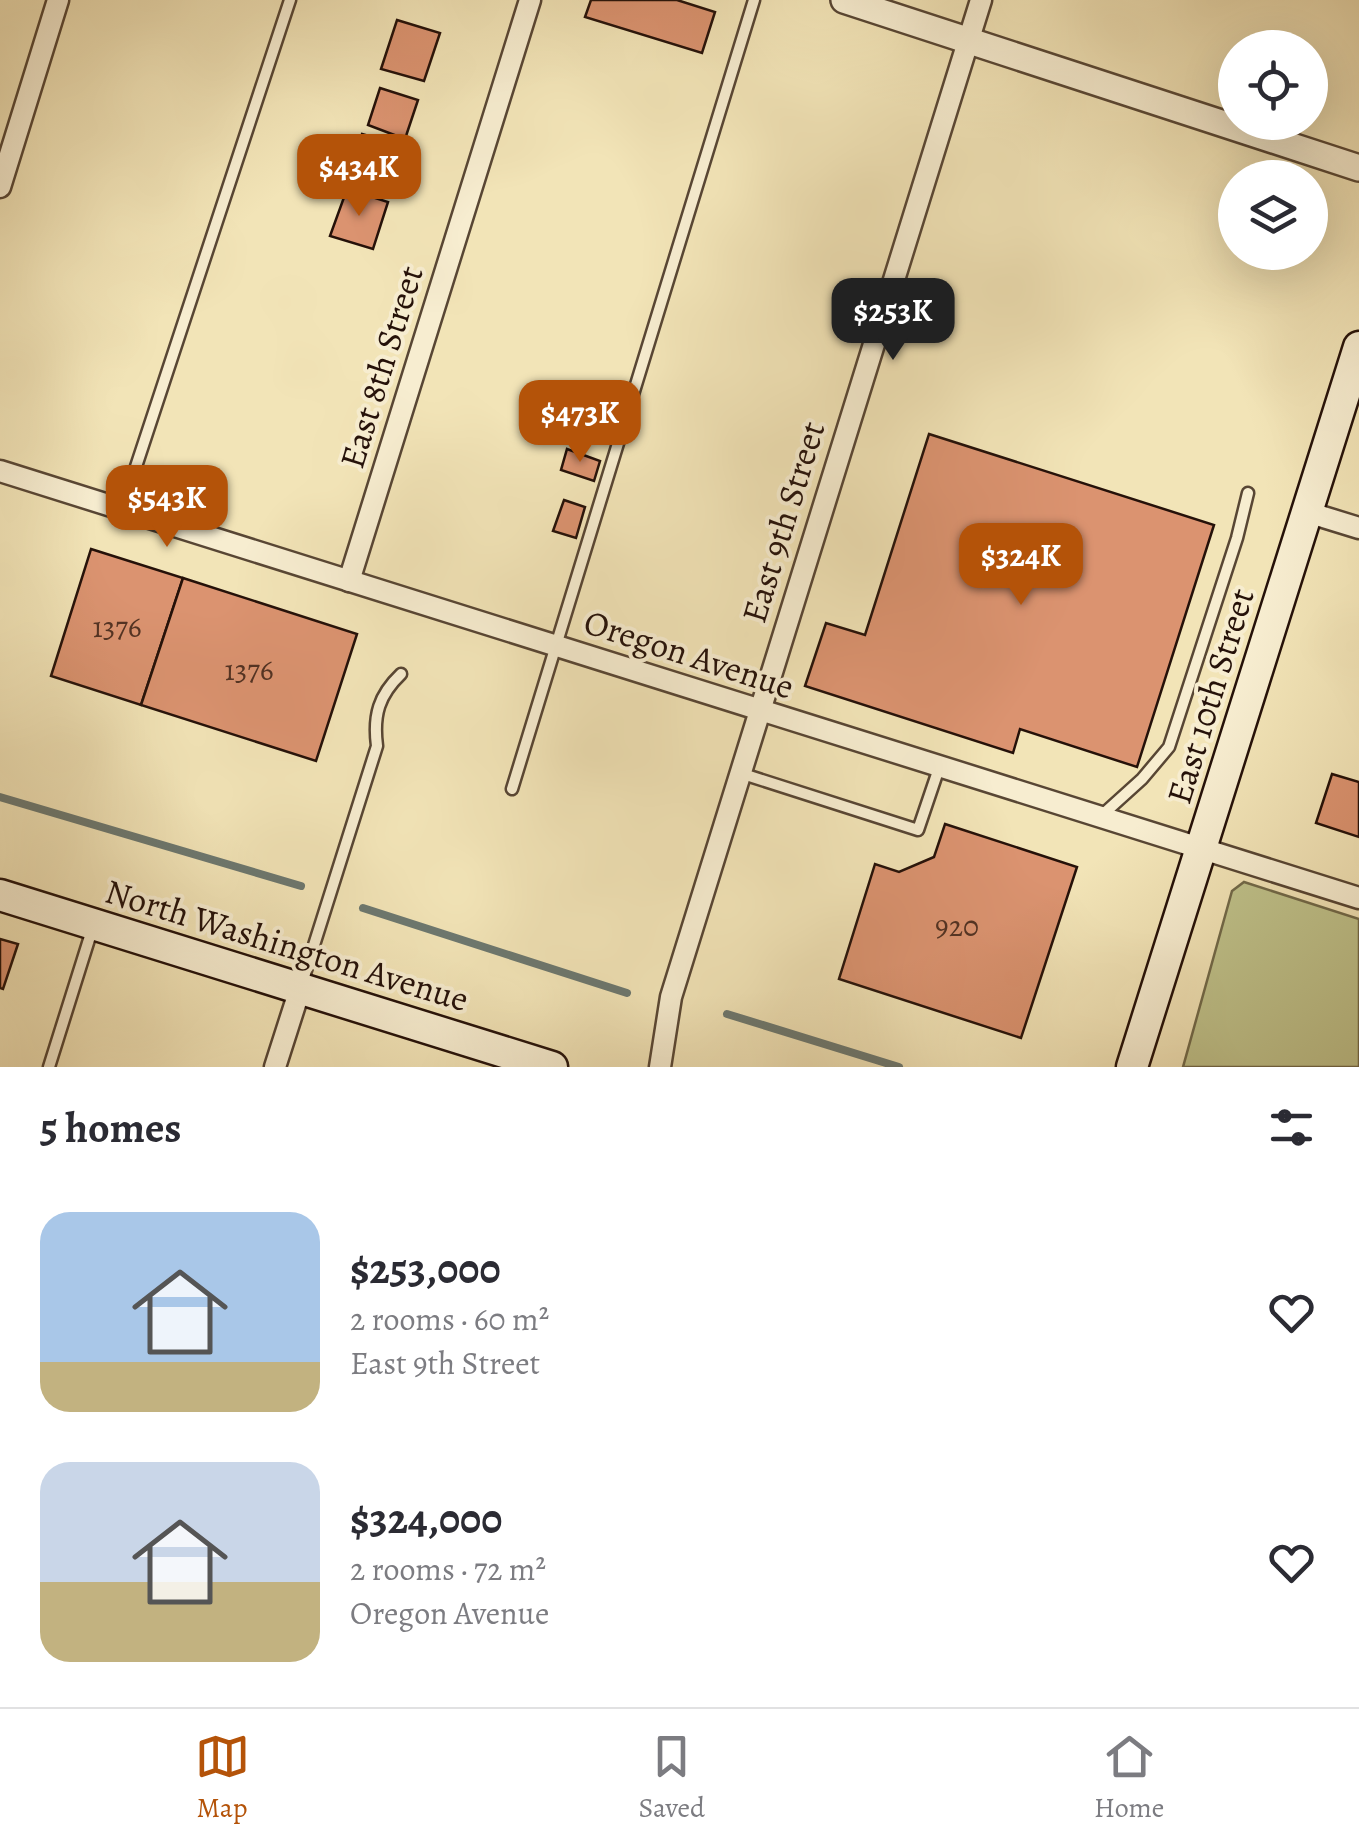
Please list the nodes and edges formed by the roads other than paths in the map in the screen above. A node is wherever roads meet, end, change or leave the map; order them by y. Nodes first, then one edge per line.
1 (58, 0) edge
2 (290, 0) edge
3 (530, 0) edge
4 (754, 0) edge
5 (844, 0) edge
6 (981, 0) edge
7 (968, 39) junction
8 (1359, 168) edge
9 (0, 187) edge
10 (1359, 347) edge
11 (0, 471) edge
12 (1248, 493) dead end
13 (122, 510) junction
14 (1307, 512) junction
15 (1359, 528) edge
16 (348, 581) junction
17 (558, 647) junction
18 (400, 674) dead end
19 (758, 710) junction
20 (940, 768) junction
21 (740, 773) junction
22 (512, 789) dead end
23 (1100, 818) junction
24 (1201, 850) junction
25 (0, 894) edge
26 (1359, 898) edge
27 (94, 924) junction
28 (300, 989) junction
29 (49, 1067) edge
30 (276, 1067) edge
31 (552, 1067) edge
32 (660, 1067) edge
33 (1132, 1067) edge

1 - 9 street
2 - 13 lane
3 - 16 street, East 8th Street
4 - 17 lane
5 - 7 street
6 - 7 street, East 9th Street
7 - 8 street
7 - 19 street, East 9th Street
10 - 14 main road, East 10th Street
11 - 13 street, Oregon Avenue
12 - 23 lane
13 - 16 street, Oregon Avenue
14 - 15 street
14 - 24 main road, East 10th Street
16 - 17 street, Oregon Avenue
17 - 19 street, Oregon Avenue
17 - 22 lane
18 - 28 lane
19 - 20 street, Oregon Avenue
19 - 21 street, East 9th Street
20 - 21 lane
20 - 23 street, Oregon Avenue
21 - 32 street, East 9th Street
23 - 24 street, Oregon Avenue
24 - 26 street, Oregon Avenue
24 - 33 main road, East 10th Street
25 - 27 main road, North Washington Avenue
27 - 28 main road, North Washington Avenue
27 - 29 lane
28 - 30 street
28 - 31 main road, North Washington Avenue

